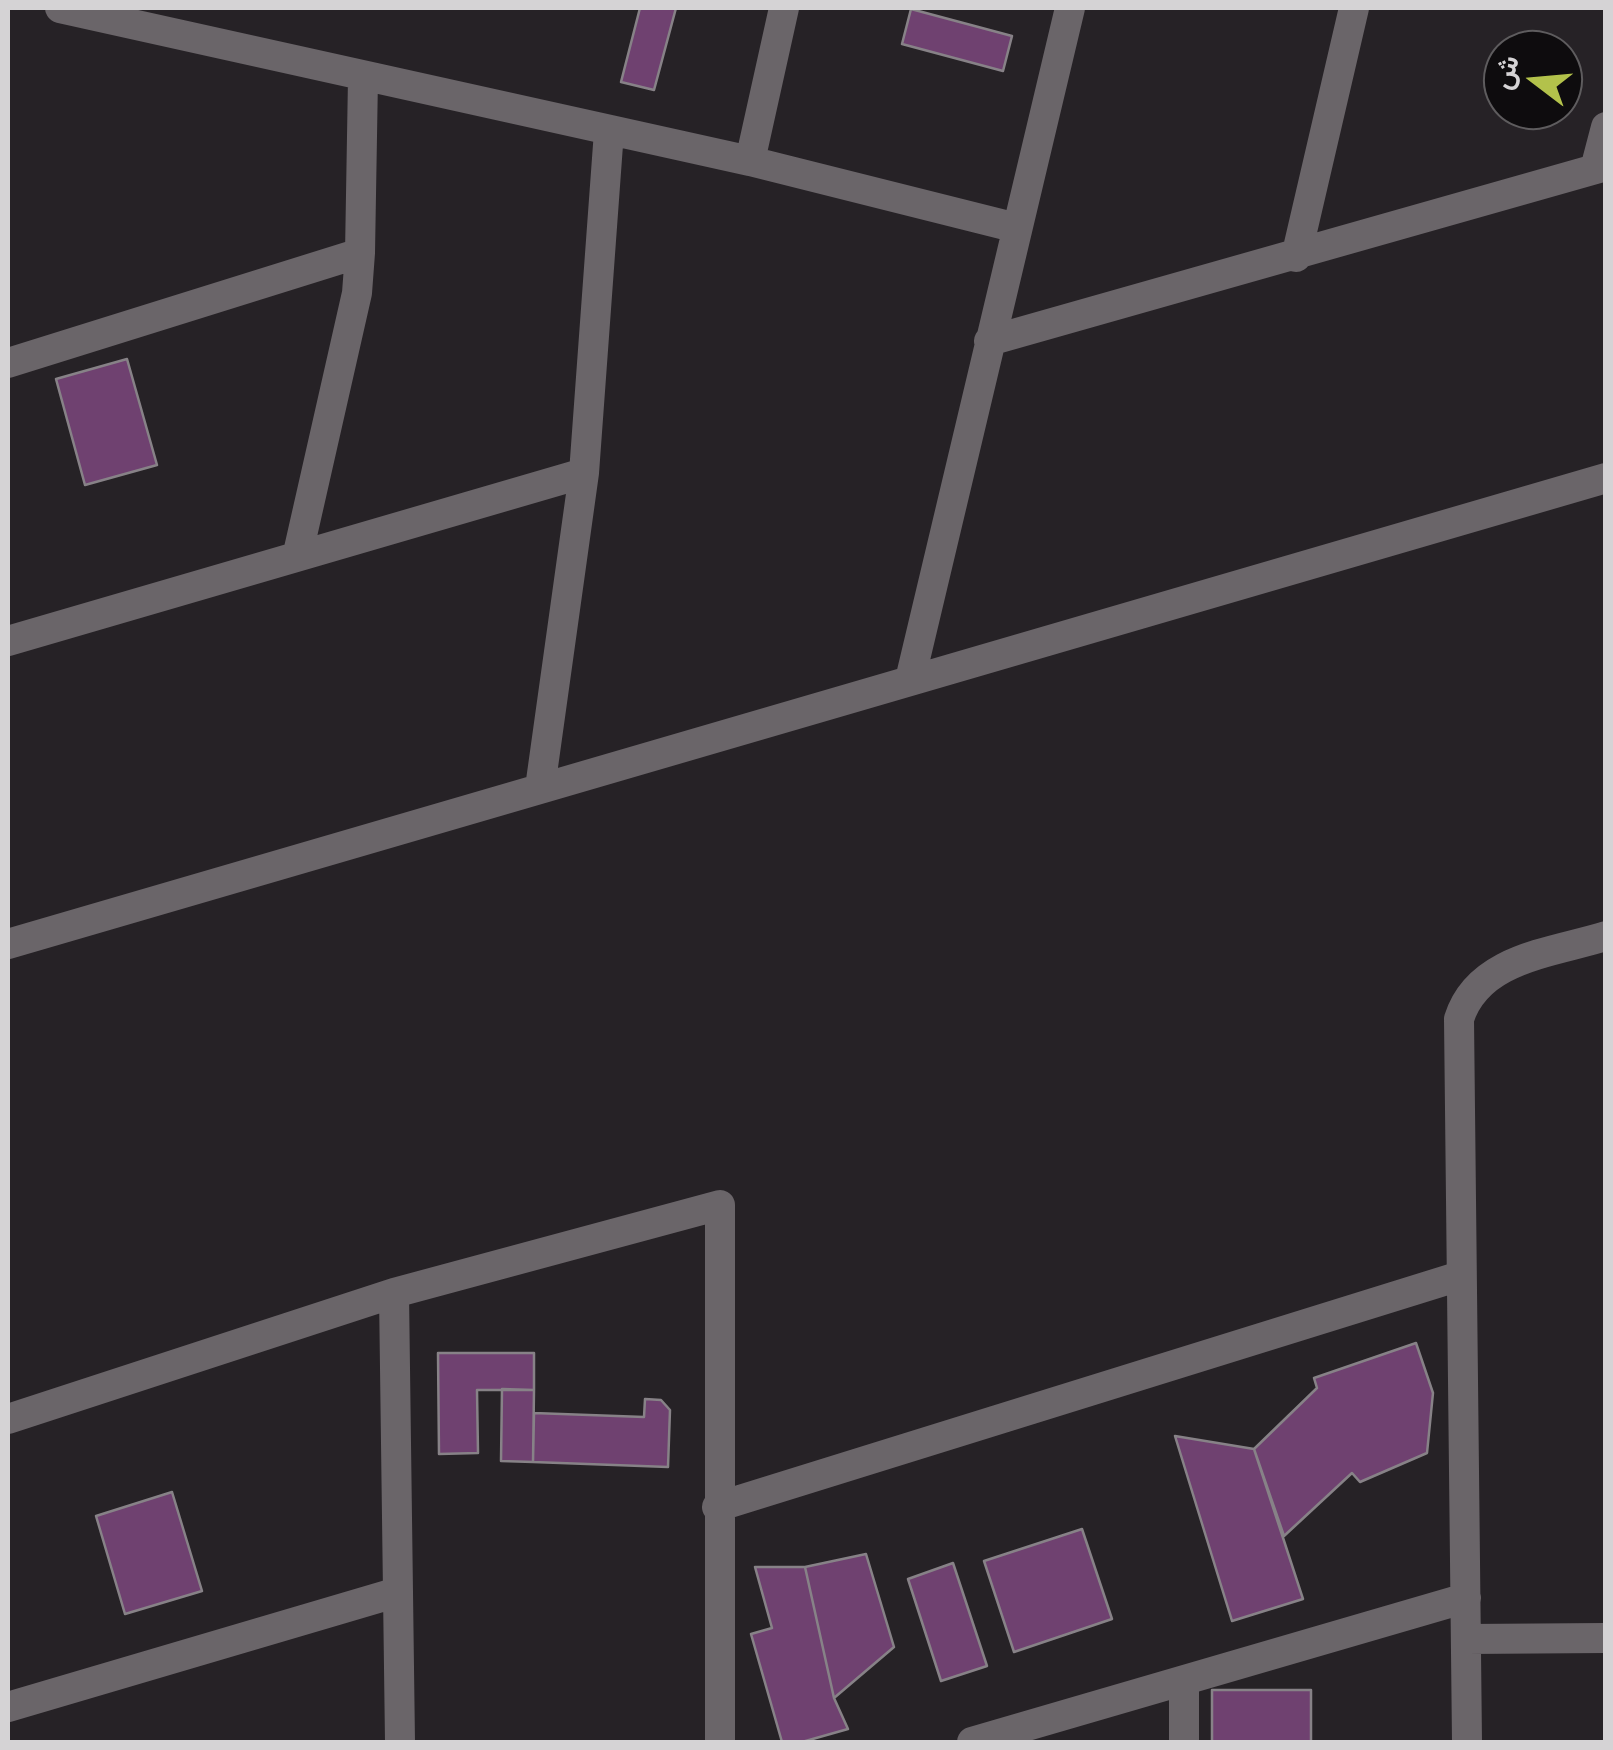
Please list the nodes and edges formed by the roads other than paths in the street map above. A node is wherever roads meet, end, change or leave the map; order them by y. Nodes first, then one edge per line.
1 (60, 8) edge
2 (784, 8) edge
3 (1070, 8) edge
4 (1354, 8) edge
5 (363, 78) junction
6 (1606, 127) edge
7 (610, 131) junction
8 (750, 162) junction
9 (1600, 168) edge
10 (1017, 228) junction
11 (360, 253) junction
12 (1296, 256) junction
13 (989, 341) junction
14 (8, 363) edge
15 (584, 473) junction
16 (1606, 478) edge
17 (298, 554) junction
18 (8, 640) edge
19 (910, 680) junction
20 (540, 788) junction
21 (1606, 936) edge
22 (8, 944) edge
23 (1460, 1276) junction
24 (394, 1293) junction
25 (8, 1419) edge
26 (717, 1507) junction
27 (398, 1592) junction
28 (1466, 1598) junction
29 (1606, 1638) edge
30 (1467, 1639) junction
31 (1184, 1681) junction
32 (8, 1707) edge
33 (1024, 1735) edge
34 (400, 1742) edge
35 (720, 1742) edge
36 (972, 1742) edge
37 (1184, 1742) edge
38 (1467, 1742) edge

1 - 5 street
2 - 8 street
3 - 10 street
4 - 12 street
5 - 7 street
5 - 11 street
6 - 9 street
7 - 8 street
7 - 15 street
8 - 10 street
9 - 12 street
10 - 13 street
11 - 14 street
11 - 17 street
12 - 13 street
13 - 19 street
15 - 17 street
15 - 20 street
16 - 19 street
17 - 18 street
19 - 20 street
20 - 22 street
21 - 23 street
23 - 26 street
23 - 28 street
24 - 25 street
24 - 26 street
24 - 27 street
26 - 35 street
27 - 32 street
27 - 34 street
28 - 30 street
28 - 31 street
29 - 30 street
30 - 38 street
31 - 33 street
31 - 37 street
33 - 36 street

